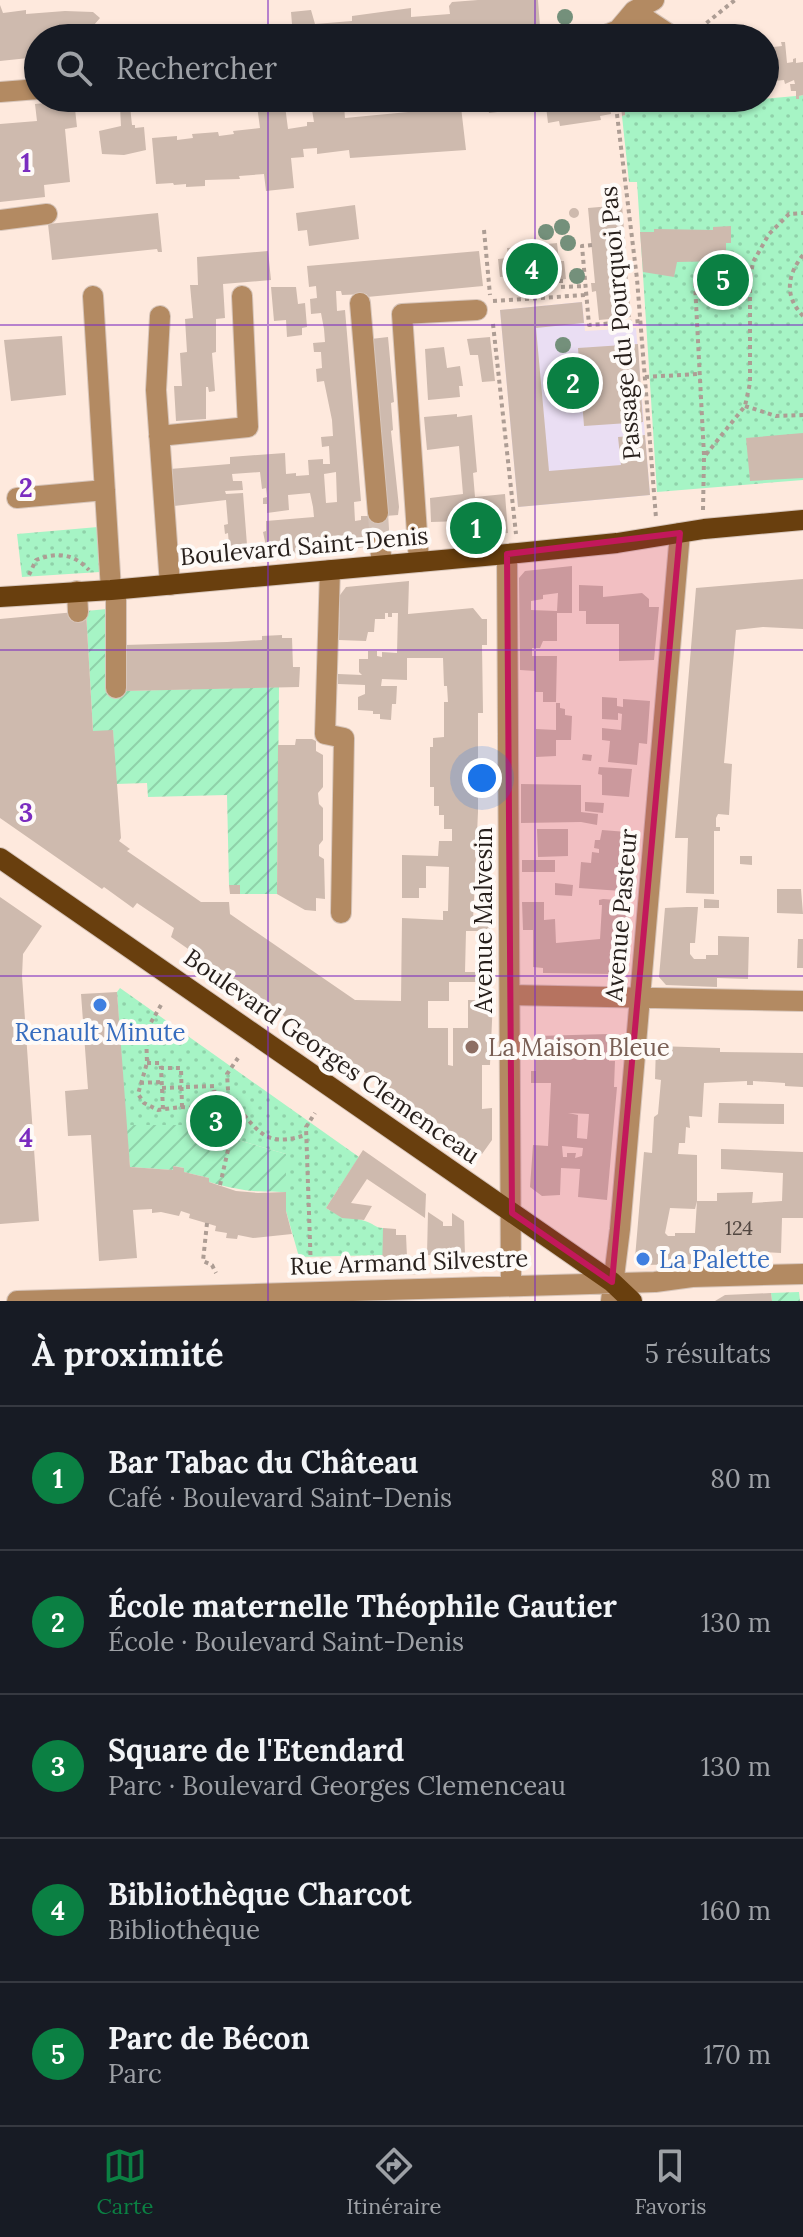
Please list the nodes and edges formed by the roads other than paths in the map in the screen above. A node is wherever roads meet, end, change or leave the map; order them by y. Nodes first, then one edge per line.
1 (654, 0) edge
2 (633, 6) edge
3 (622, 24) edge
4 (661, 24) edge
5 (24, 90) edge
6 (0, 92) edge
7 (47, 214) dead end
8 (0, 220) edge
9 (93, 296) dead end
10 (242, 296) dead end
11 (360, 303) dead end
12 (484, 306) road end
13 (160, 316) dead end
14 (159, 436) junction
15 (105, 490) junction
16 (17, 498) dead end
17 (378, 513) tunnel mouth
18 (803, 520) edge
19 (680, 533) junction
20 (513, 553) junction
21 (419, 562) junction
22 (330, 570) junction
23 (170, 585) junction
24 (0, 589) edge
25 (113, 589) junction
26 (0, 597) edge
27 (116, 688) dead end
28 (0, 858) edge
29 (341, 913) dead end
30 (510, 995) junction
31 (640, 998) junction
32 (803, 1001) edge
33 (512, 1213) junction
34 (803, 1274) edge
35 (511, 1285) junction
36 (611, 1292) edge
37 (190, 1298) edge
38 (17, 1301) edge
39 (632, 1301) edge

1 - 2 street
2 - 3 street
2 - 4 street
5 - 6 street
7 - 8 street
9 - 15 street
10 - 14 street
11 - 17 street
12 - 21 street
13 - 14 street
14 - 23 street
15 - 16 street
15 - 25 street
18 - 19 main road, Boulevard Saint-Denis
19 - 20 main road, Boulevard Saint-Denis
19 - 31 street, Avenue Pasteur
20 - 21 main road, Boulevard Saint-Denis
20 - 30 street, Avenue Malvesin
21 - 22 main road, Boulevard Saint-Denis
22 - 23 main road, Boulevard Saint-Denis
22 - 29 street
23 - 25 main road, Boulevard Saint-Denis
24 - 26 street
25 - 26 main road, Boulevard Saint-Denis
25 - 27 street
28 - 33 main road, Boulevard Georges Clemenceau
30 - 31 street
30 - 33 street, Avenue Malvesin
31 - 32 street
31 - 36 street, Avenue Pasteur
33 - 35 street, Avenue Malvesin
33 - 36 main road, Boulevard Georges Clemenceau
34 - 36 street, Rue Armand Silvestre
35 - 36 street, Rue Armand Silvestre
35 - 37 street, Rue Armand Silvestre
36 - 39 main road, Boulevard Georges Clemenceau
37 - 38 street, Rue Armand Silvestre

